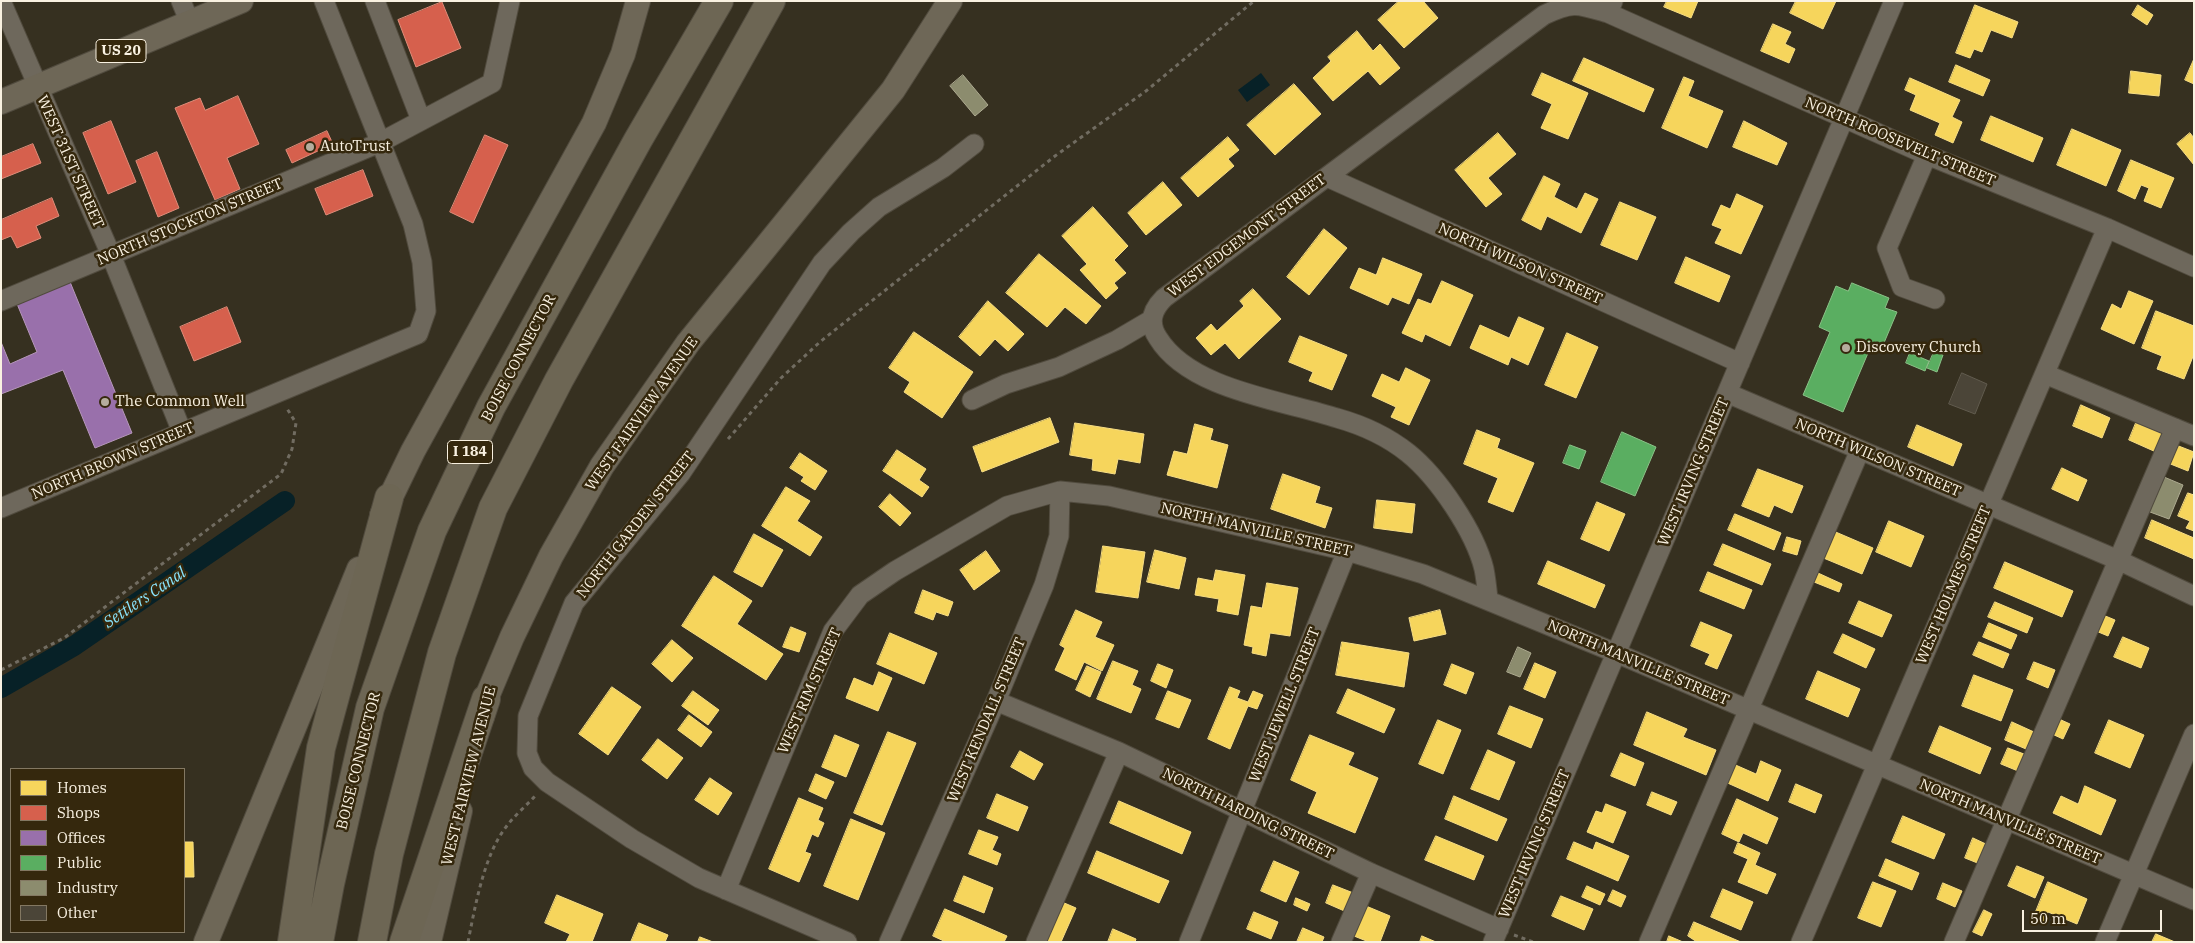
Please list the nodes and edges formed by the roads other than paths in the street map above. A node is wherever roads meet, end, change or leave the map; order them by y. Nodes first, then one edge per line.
1 (2, 1) edge
2 (241, 1) edge
3 (324, 1) edge
4 (375, 1) edge
5 (510, 1) edge
6 (638, 1) edge
7 (719, 1) edge
8 (771, 1) edge
9 (950, 1) edge
10 (1894, 1) edge
11 (1610, 7) edge
12 (185, 12) edge
13 (37, 86) junction
14 (1, 102) edge
15 (1845, 118) junction
16 (421, 120) junction
17 (379, 143) junction
18 (974, 144) dead end
19 (1928, 155) junction
20 (1327, 176) junction
21 (2107, 228) junction
22 (111, 256) junction
23 (2194, 267) edge
24 (1935, 299) dead end
25 (1, 301) edge
26 (1151, 320) junction
27 (1740, 363) junction
28 (2045, 374) junction
29 (1727, 393) junction
30 (972, 400) dead end
31 (2175, 428) junction
32 (182, 432) junction
33 (2194, 436) edge
34 (1860, 450) junction
35 (1060, 491) junction
36 (389, 498) junction
37 (1989, 505) junction
38 (1, 508) edge
39 (1347, 551) junction
40 (2118, 560) junction
41 (2194, 596) edge
42 (1488, 599) junction
43 (1616, 653) junction
44 (486, 699) junction
45 (996, 701) junction
46 (1748, 710) junction
47 (2194, 734) edge
48 (1119, 752) junction
49 (1877, 765) junction
50 (1242, 812) junction
51 (2006, 821) junction
52 (1370, 873) junction
53 (2134, 875) junction
54 (726, 890) junction
55 (2194, 900) edge
56 (1496, 935) edge
57 (206, 942) edge
58 (292, 942) edge
59 (319, 942) edge
60 (372, 942) edge
61 (404, 942) edge
62 (429, 942) edge
63 (847, 942) edge
64 (889, 942) edge
65 (1036, 942) edge
66 (1189, 942) edge
67 (1341, 942) edge
68 (1649, 942) edge
69 (1801, 942) edge
70 (1954, 942) edge
71 (2105, 942) edge

1 - 13 street, WEST 31ST STREET
2 - 12 main road, US 20
3 - 17 street
4 - 16 street
5 - 16 street, NORTH STOCKTON STREET
6 - 36 main road
7 - 59 highway, BOISE CONNECTOR / I 184
8 - 60 highway, I 184
9 - 44 main road, WEST FAIRVIEW AVENUE
10 - 15 street, WEST IRVING STREET
11 - 15 street, NORTH ROOSEVELT STREET
11 - 20 street, WEST EDGEMONT STREET
12 - 13 main road, US 20
13 - 14 main road, US 20
13 - 22 street, WEST 31ST STREET
15 - 19 street, NORTH ROOSEVELT STREET
15 - 27 street, WEST IRVING STREET
16 - 17 street, NORTH STOCKTON STREET
17 - 22 street, NORTH STOCKTON STREET
17 - 32 street, NORTH BROWN STREET
18 - 54 street, NORTH GARDEN STREET
19 - 21 street, NORTH ROOSEVELT STREET
19 - 24 street
20 - 26 street, WEST EDGEMONT STREET
20 - 27 street, NORTH WILSON STREET
21 - 23 street, NORTH ROOSEVELT STREET
21 - 28 street, WEST HOLMES STREET
22 - 25 street, NORTH STOCKTON STREET
22 - 32 street, WEST 31ST STREET
26 - 30 street
26 - 42 street
27 - 29 street, WEST IRVING STREET
28 - 31 street
28 - 37 street, WEST HOLMES STREET
29 - 34 street, NORTH WILSON STREET
29 - 43 street, WEST IRVING STREET
31 - 33 street
31 - 40 street
32 - 38 street, NORTH BROWN STREET
34 - 37 street, NORTH WILSON STREET
34 - 46 street
35 - 39 street, NORTH MANVILLE STREET
35 - 45 street, WEST KENDALL STREET
35 - 54 street, WEST RIM STREET
36 - 57 main road
36 - 58 highway
37 - 40 street, NORTH WILSON STREET
37 - 49 street, WEST HOLMES STREET
39 - 42 street, NORTH MANVILLE STREET
39 - 50 street, WEST JEWELL STREET
40 - 41 street, NORTH WILSON STREET
40 - 51 street
42 - 43 street, NORTH MANVILLE STREET
43 - 46 street, NORTH MANVILLE STREET
43 - 56 street, WEST IRVING STREET
44 - 61 highway
44 - 62 main road, WEST FAIRVIEW AVENUE
45 - 48 street, NORTH HARDING STREET
45 - 64 street, WEST KENDALL STREET
46 - 49 street, NORTH MANVILLE STREET
46 - 68 street
47 - 53 street
48 - 50 street, NORTH HARDING STREET
48 - 65 street
49 - 51 street, NORTH MANVILLE STREET
49 - 69 street, WEST HOLMES STREET
50 - 52 street, NORTH HARDING STREET
50 - 66 street, WEST JEWELL STREET
51 - 53 street, NORTH MANVILLE STREET
51 - 70 street
52 - 56 street, NORTH HARDING STREET
52 - 67 street
53 - 55 street, NORTH MANVILLE STREET
53 - 71 street
54 - 63 street, NORTH GARDEN STREET

